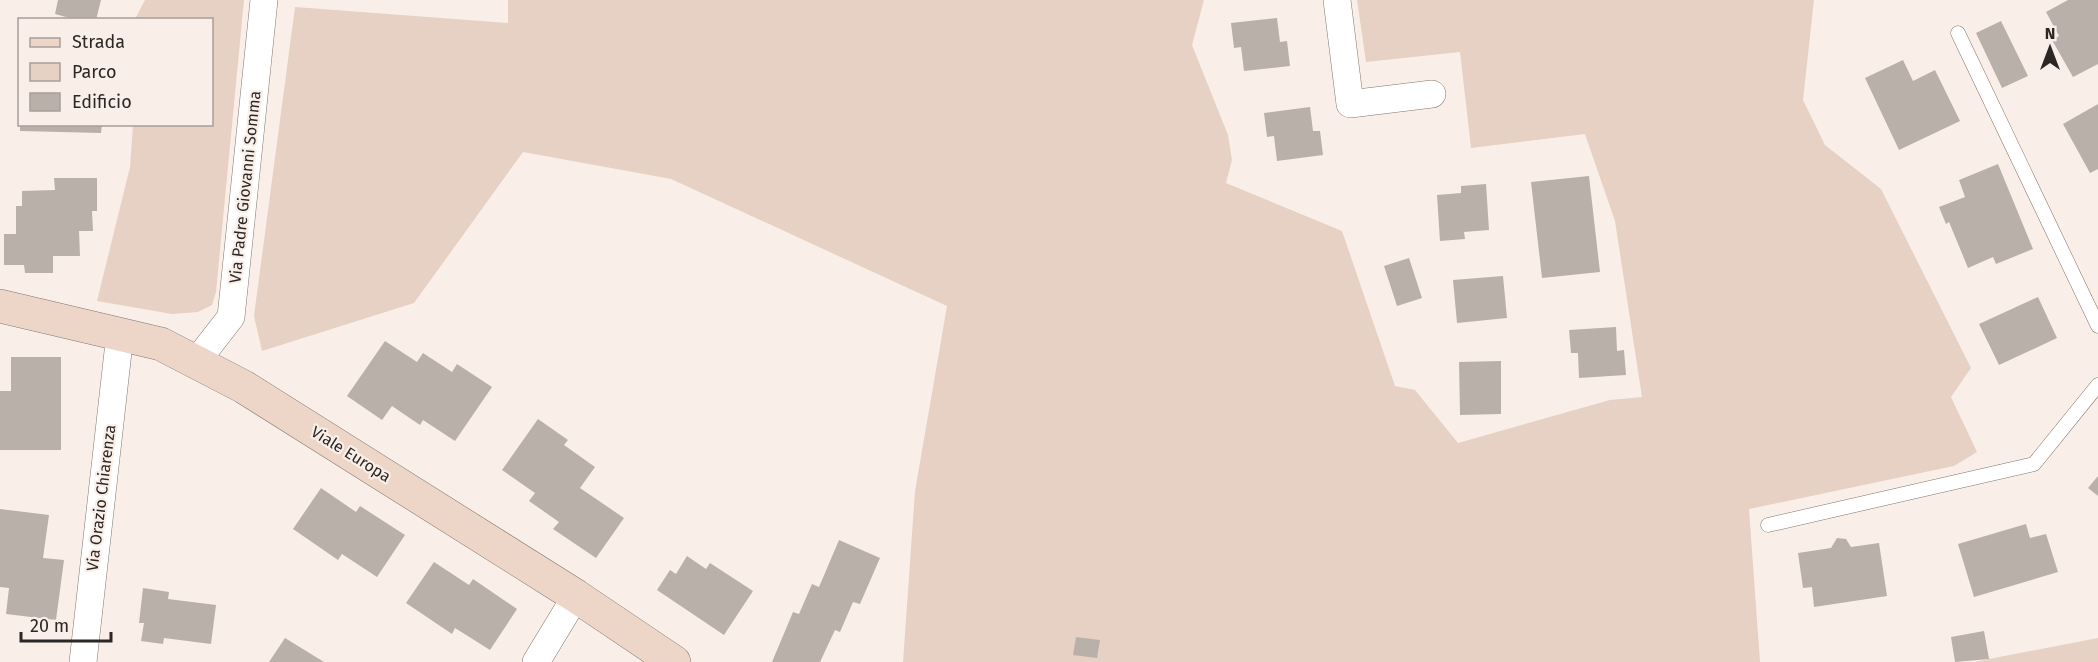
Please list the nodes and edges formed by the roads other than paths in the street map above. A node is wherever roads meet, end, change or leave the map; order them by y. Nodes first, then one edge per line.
1 (264, 0) edge
2 (1337, 0) edge
3 (1958, 33) dead end
4 (1432, 94) dead end
5 (0, 306) edge
6 (2098, 326) edge
7 (120, 334) junction
8 (196, 362) junction
9 (2098, 385) edge
10 (1768, 525) dead end
11 (576, 596) junction
12 (82, 662) edge
13 (536, 662) edge
14 (674, 662) edge

1 - 8 street, Via Padre Giovanni Somma
2 - 4 street
3 - 6 lane
5 - 7 street, Viale Europa
7 - 8 street, Viale Europa
7 - 12 street, Via Orazio Chiarenza
8 - 11 street, Viale Europa
9 - 10 lane
11 - 13 street
11 - 14 street, Viale Europa

